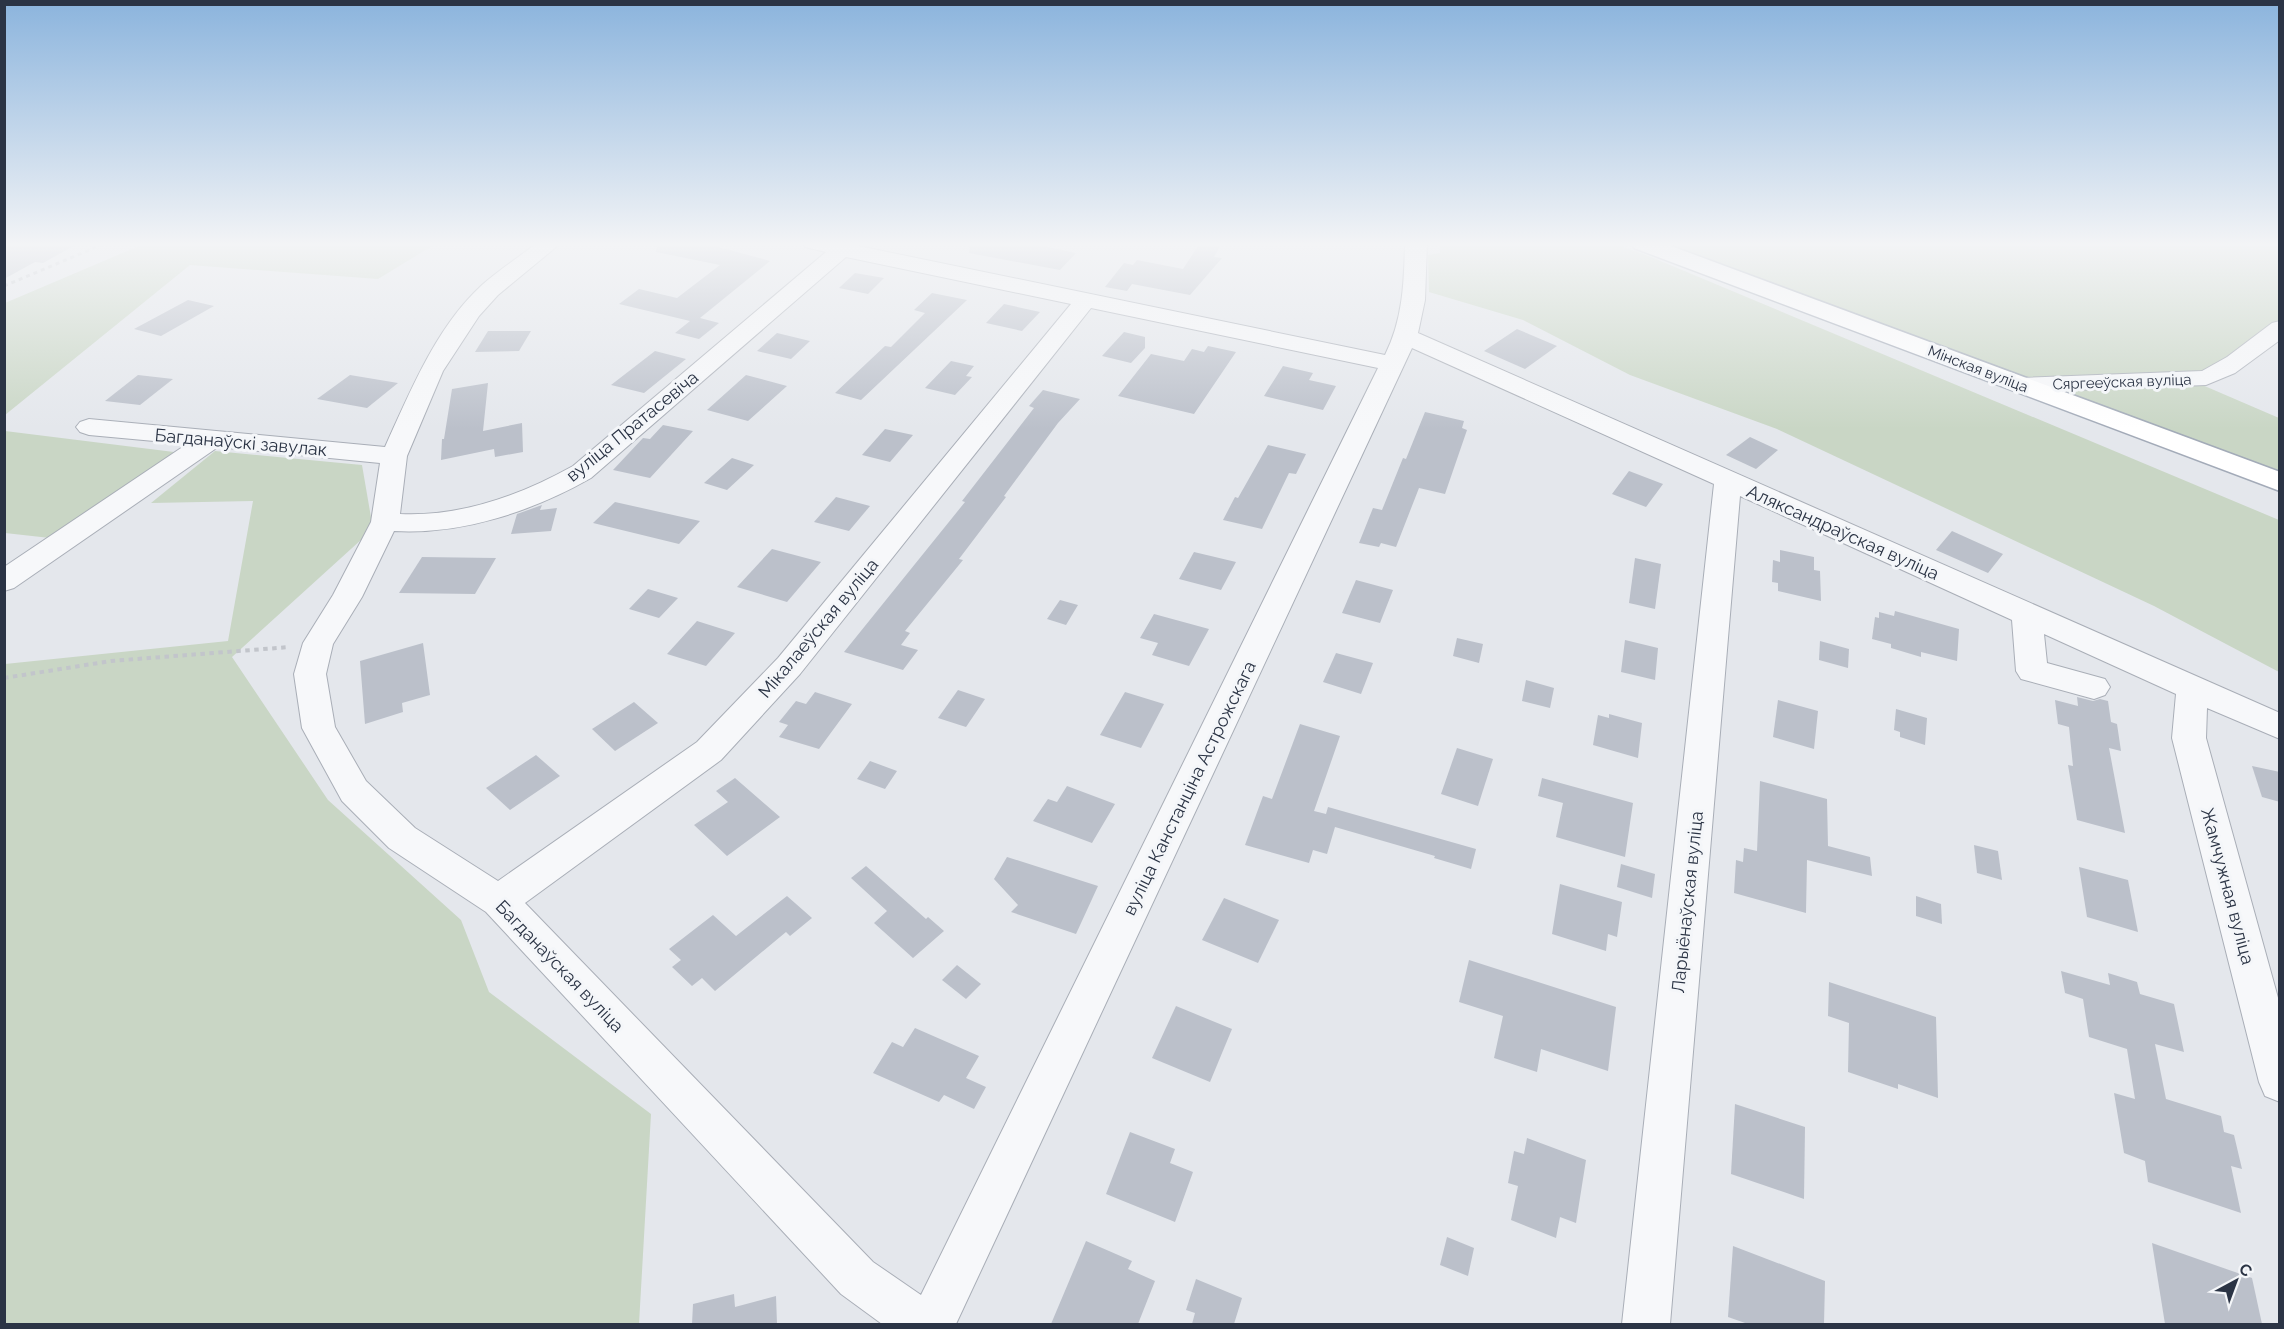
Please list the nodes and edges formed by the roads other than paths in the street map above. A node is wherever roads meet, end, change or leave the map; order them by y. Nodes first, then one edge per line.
1 (477, 305) edge
2 (777, 305) edge
3 (1082, 305) edge
4 (1111, 305) edge
5 (1412, 305) edge
6 (1807, 305) edge
7 (2280, 327) edge
8 (1399, 350) junction
9 (2020, 385) junction
10 (89, 427) dead end
11 (211, 440) junction
12 (394, 456) junction
13 (1728, 480) junction
14 (2280, 482) edge
15 (385, 522) junction
16 (4, 581) edge
17 (2027, 615) junction
18 (2094, 687) dead end
19 (2192, 689) junction
20 (2280, 727) edge
21 (499, 901) junction
22 (2280, 1082) edge
23 (921, 1324) edge
24 (932, 1324) edge
25 (1646, 1324) edge

1 - 12 street, Багданаўская вуліца
2 - 15 street, вуліца Пратасевіча
3 - 21 street, Мікалаеўская вуліца
4 - 8 street, Аляксандраўская вуліца
5 - 8 street, вуліца Канстанціна Астрожскага
6 - 9 main road, Мінская вуліца
7 - 9 street, Сяргееўская вуліца
8 - 13 street, Аляксандраўская вуліца
8 - 24 street, вуліца Канстанціна Астрожскага
9 - 14 main road, Мінская вуліца
10 - 11 street, Багданаўскі завулак
11 - 12 street, Багданаўскі завулак
11 - 16 street
12 - 15 street, Багданаўская вуліца
13 - 17 street, Аляксандраўская вуліца
13 - 25 street, Ларыёнаўская вуліца
15 - 21 street, Багданаўская вуліца
17 - 18 street
17 - 19 street, Аляксандраўская вуліца
19 - 20 street, Аляксандраўская вуліца
19 - 22 street, Жамчужная вуліца
21 - 23 street, Багданаўская вуліца

